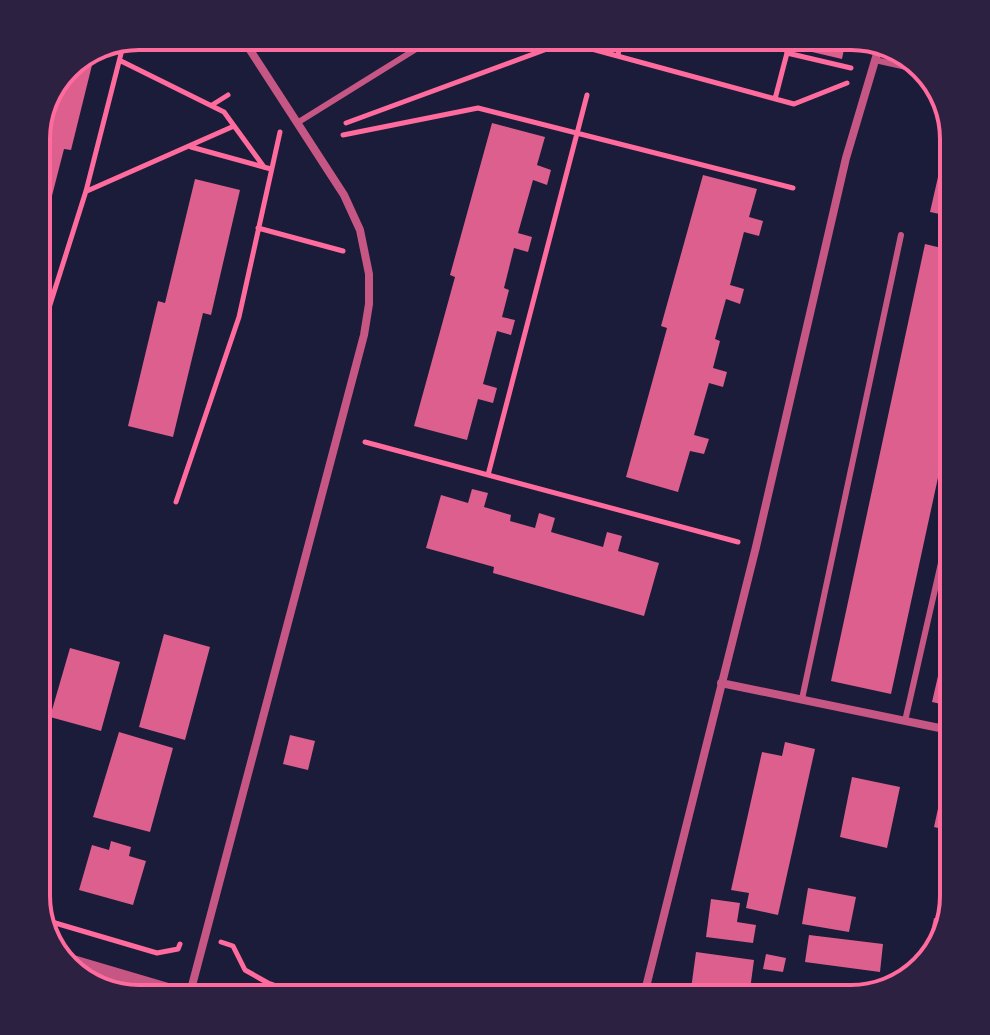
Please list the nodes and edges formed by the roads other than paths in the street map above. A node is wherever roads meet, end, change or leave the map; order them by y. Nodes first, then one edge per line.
1 (250, 50) edge
2 (414, 50) edge
3 (877, 54) edge
4 (875, 60) junction
5 (901, 66) edge
6 (297, 123) junction
7 (901, 235) dead end
8 (940, 567) edge
9 (721, 683) junction
10 (802, 699) junction
11 (905, 721) junction
12 (940, 728) edge
13 (83, 965) edge
14 (150, 985) edge
15 (197, 985) edge
16 (646, 985) edge

1 - 6 street
2 - 6 lane
3 - 4 street
4 - 5 lane
4 - 9 street
6 - 15 street
7 - 10 lane
8 - 11 lane
9 - 10 street
9 - 16 street
10 - 11 street
11 - 12 street
13 - 14 street

